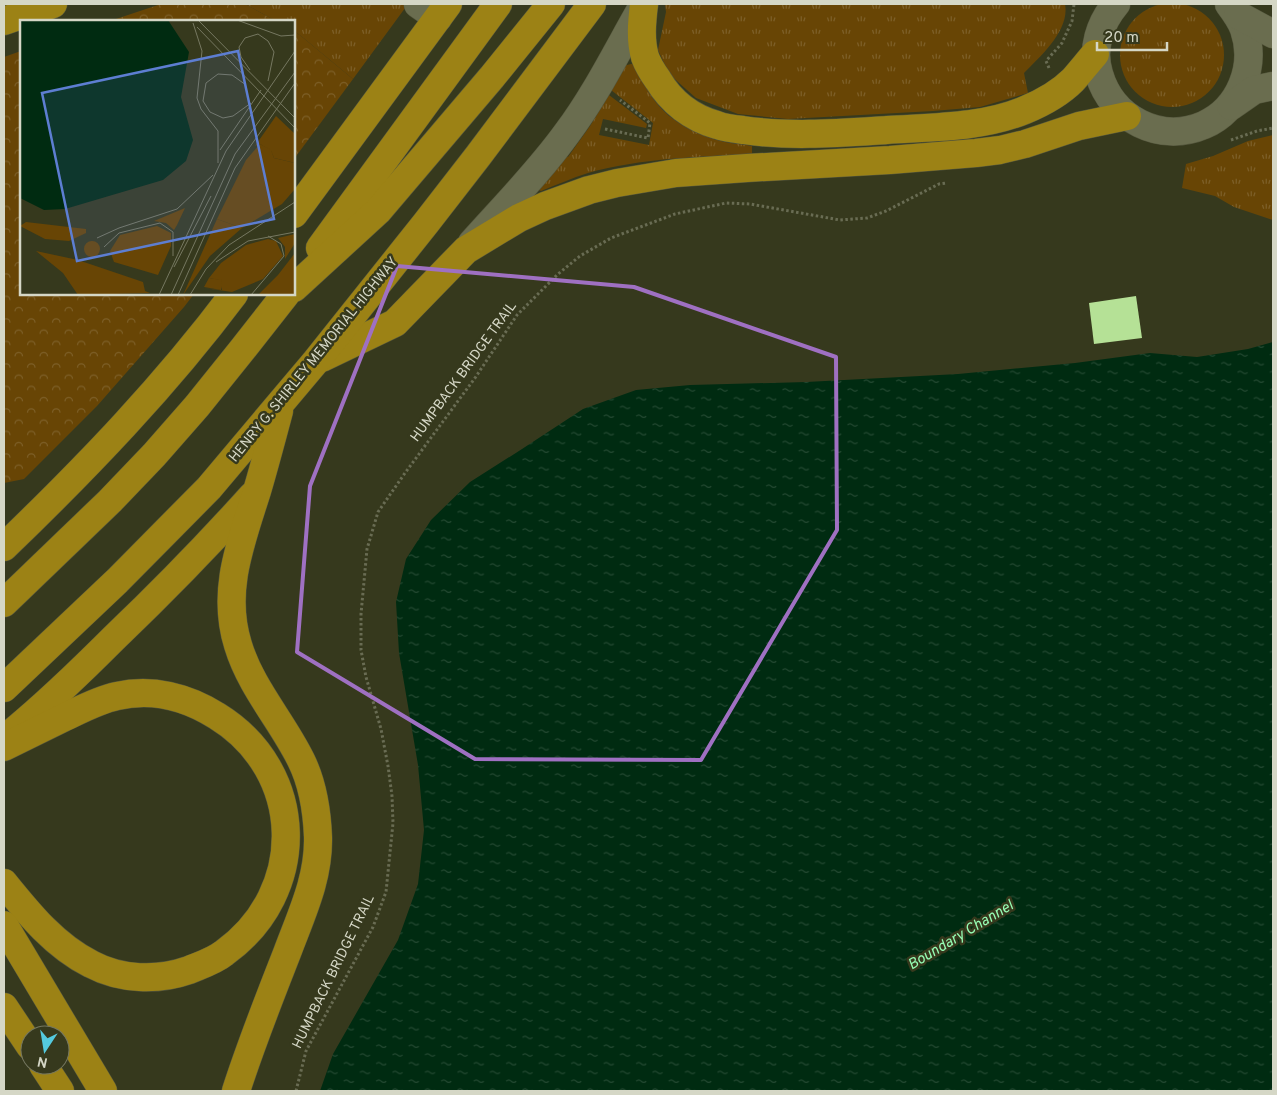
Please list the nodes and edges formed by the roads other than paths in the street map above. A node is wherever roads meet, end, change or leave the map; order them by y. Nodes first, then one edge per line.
1 (52, 4) edge
2 (498, 4) edge
3 (551, 4) edge
4 (592, 4) edge
5 (644, 4) edge
6 (435, 9) edge
7 (1233, 9) edge
8 (1107, 11) edge
9 (4, 21) edge
10 (1273, 34) edge
11 (1095, 54) junction
12 (1273, 86) edge
13 (1226, 110) junction
14 (1127, 116) junction
15 (295, 213) edge
16 (466, 250) junction
17 (295, 283) edge
18 (295, 286) edge
19 (233, 295) edge
20 (286, 295) edge
21 (316, 361) junction
22 (281, 403) junction
23 (258, 489) junction
24 (4, 547) edge
25 (4, 603) edge
26 (4, 688) edge
27 (4, 740) edge
28 (4, 747) edge
29 (4, 883) edge
30 (4, 926) edge
31 (4, 1006) edge
32 (20, 1031) edge
33 (50, 1075) edge
34 (60, 1091) edge
35 (103, 1091) edge
36 (236, 1091) edge

1 - 9 highway
2 - 17 highway
3 - 18 highway
4 - 21 highway, HENRY G. SHIRLEY MEMORIAL HIGHWAY
5 - 11 highway
5 - 16 street
6 - 15 highway
7 - 10 street
7 - 13 street
8 - 11 street
11 - 14 street
12 - 13 street
13 - 14 street
14 - 16 highway
16 - 21 highway
19 - 24 highway
20 - 25 highway
21 - 22 highway, HENRY G. SHIRLEY MEMORIAL HIGHWAY
22 - 23 highway
22 - 26 highway, HENRY G. SHIRLEY MEMORIAL HIGHWAY
23 - 27 highway
23 - 36 highway
28 - 29 highway
30 - 35 highway
31 - 32 highway
33 - 34 highway

